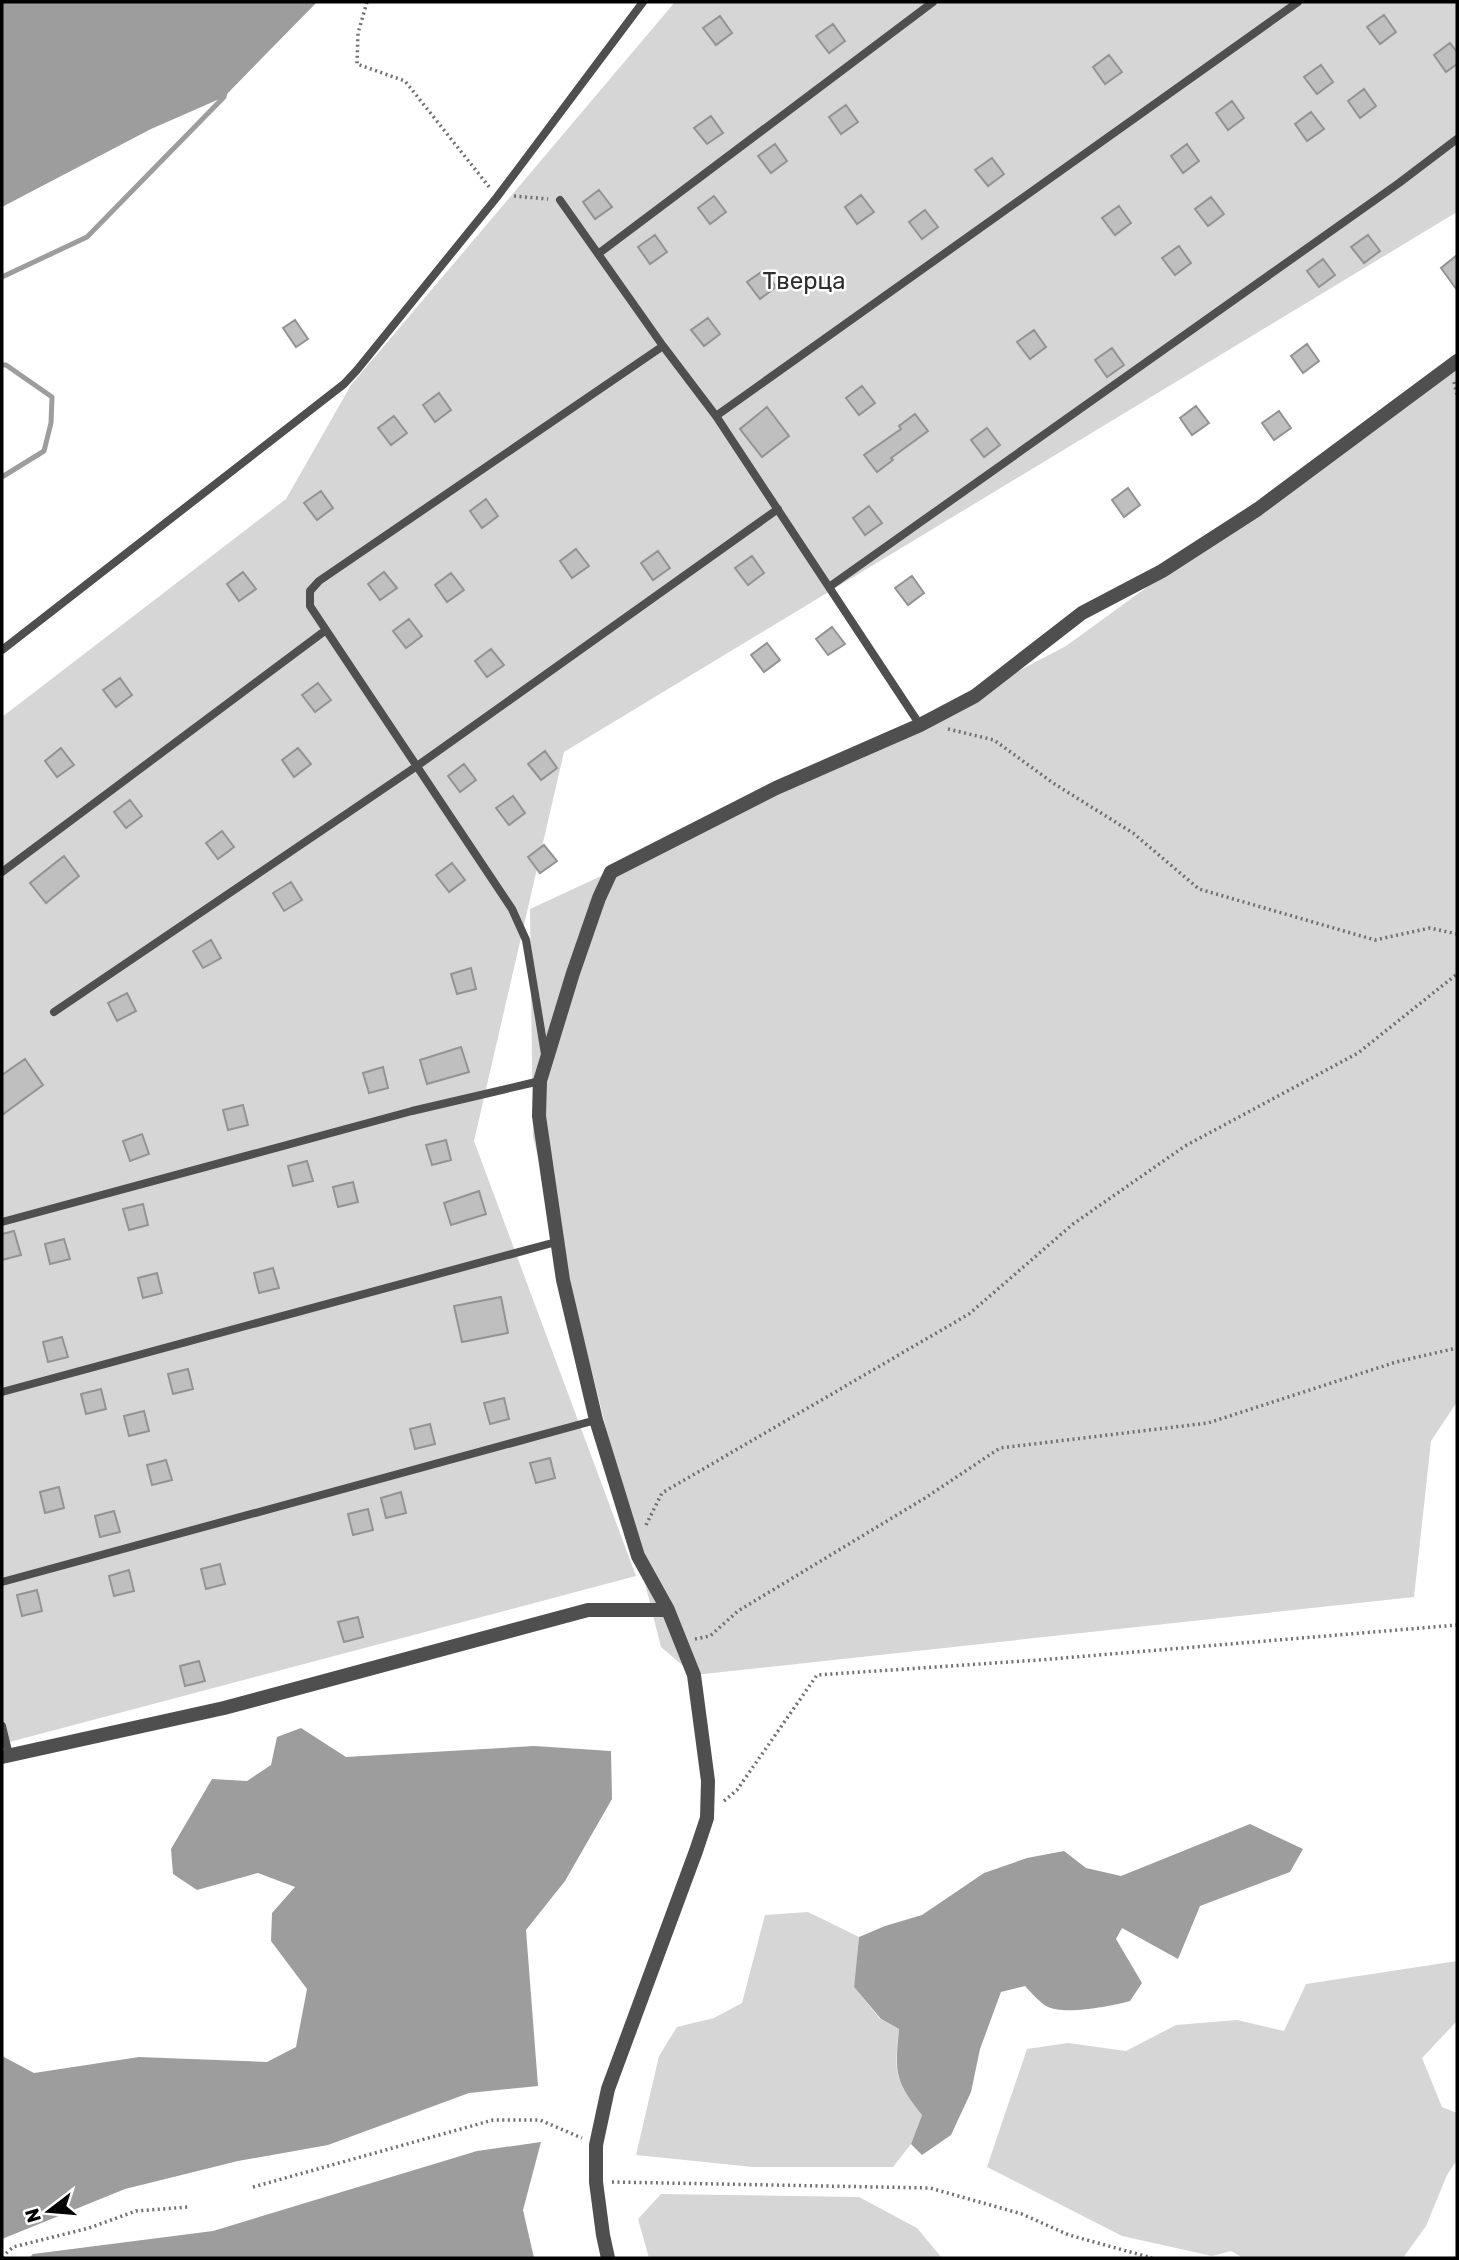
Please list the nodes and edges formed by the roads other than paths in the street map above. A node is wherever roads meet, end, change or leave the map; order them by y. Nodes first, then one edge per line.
1 (643, 2) edge
2 (933, 2) edge
3 (1297, 2) edge
4 (1457, 139) edge
5 (560, 200) road end
6 (598, 254) junction
7 (663, 346) junction
8 (1457, 361) edge
9 (716, 416) junction
10 (778, 509) junction
11 (829, 587) junction
12 (326, 630) junction
13 (2, 650) edge
14 (920, 725) junction
15 (416, 766) junction
16 (2, 872) edge
17 (54, 1012) dead end
18 (546, 1062) junction
19 (540, 1082) junction
20 (2, 1222) edge
21 (556, 1242) junction
22 (2, 1392) edge
23 (596, 1420) junction
24 (2, 1582) edge
25 (668, 1610) junction
26 (2, 1726) edge
27 (6, 1756) edge
28 (608, 2258) edge

1 - 13 lane
2 - 6 lane
3 - 9 lane
4 - 11 lane
5 - 6 lane
6 - 7 lane
7 - 9 lane
7 - 12 lane
8 - 14 street
9 - 10 lane
10 - 11 lane
10 - 15 lane
11 - 14 lane
12 - 15 lane
12 - 16 lane
14 - 18 street
15 - 17 lane
15 - 18 lane
18 - 19 street
19 - 20 lane
19 - 21 street
21 - 22 lane
21 - 23 street
23 - 24 lane
23 - 25 street
25 - 27 street
25 - 28 street
26 - 27 lane

